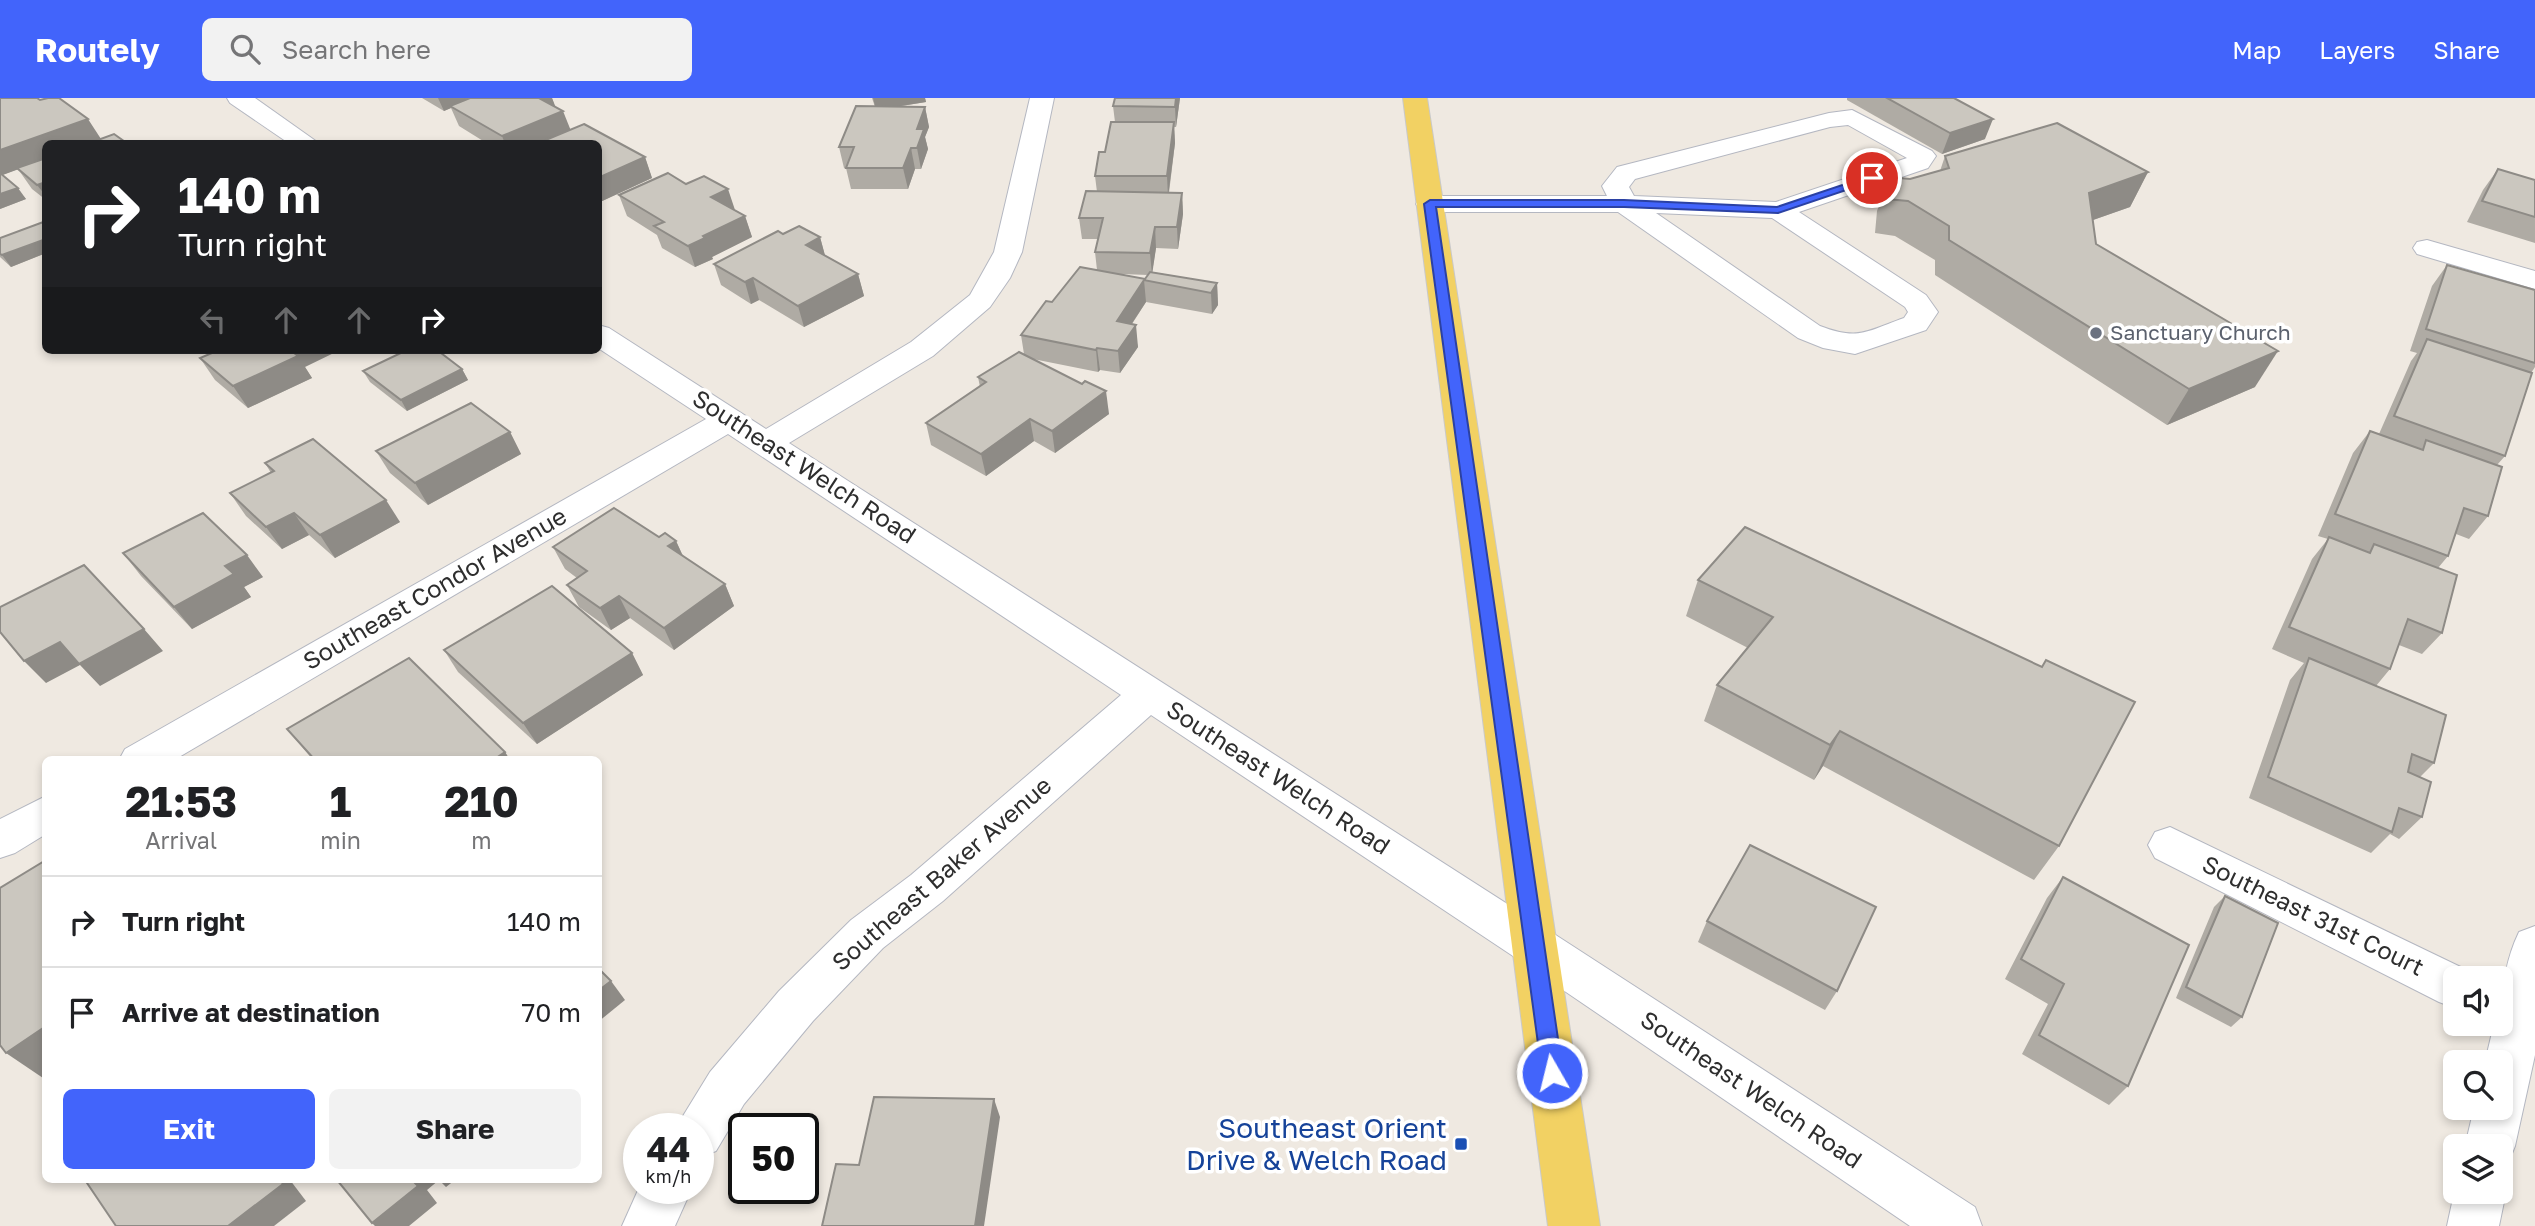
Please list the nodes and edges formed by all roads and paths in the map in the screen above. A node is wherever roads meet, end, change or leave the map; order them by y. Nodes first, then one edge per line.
1 (239, 98) edge
2 (1042, 98) edge
3 (1415, 98) edge
4 (302, 140) edge
5 (1430, 204) junction
6 (1624, 204) junction
7 (1778, 210) junction
8 (2427, 248) dead end
9 (2535, 281) edge
10 (602, 337) edge
11 (730, 419) junction
12 (766, 443) junction
13 (1150, 693) junction
14 (146, 756) edge
15 (42, 815) edge
16 (0, 840) edge
17 (2170, 845) dead end
18 (1535, 946) junction
19 (2535, 946) edge
20 (2443, 981) edge
21 (2513, 1006) edge
22 (711, 1113) edge
23 (658, 1204) edge
24 (2478, 1204) edge
25 (648, 1226) edge
26 (1574, 1226) edge
27 (1956, 1226) edge
28 (2473, 1226) edge

1 - 4 street
2 - 12 street
3 - 5 main road
5 - 6 street
5 - 18 main road
6 - 7 street
6 - 7 street
6 - 7 street
8 - 9 street
10 - 11 street, Southeast Welch Road
11 - 12 street, Southeast Welch Road
11 - 14 street, Southeast Condor Avenue
12 - 13 street, Southeast Welch Road
13 - 18 street, Southeast Welch Road
13 - 22 street, Southeast Baker Avenue
15 - 16 street
17 - 20 street, Southeast 31st Court
18 - 26 main road
18 - 27 street, Southeast Welch Road
19 - 21 street
23 - 25 street
24 - 28 street

